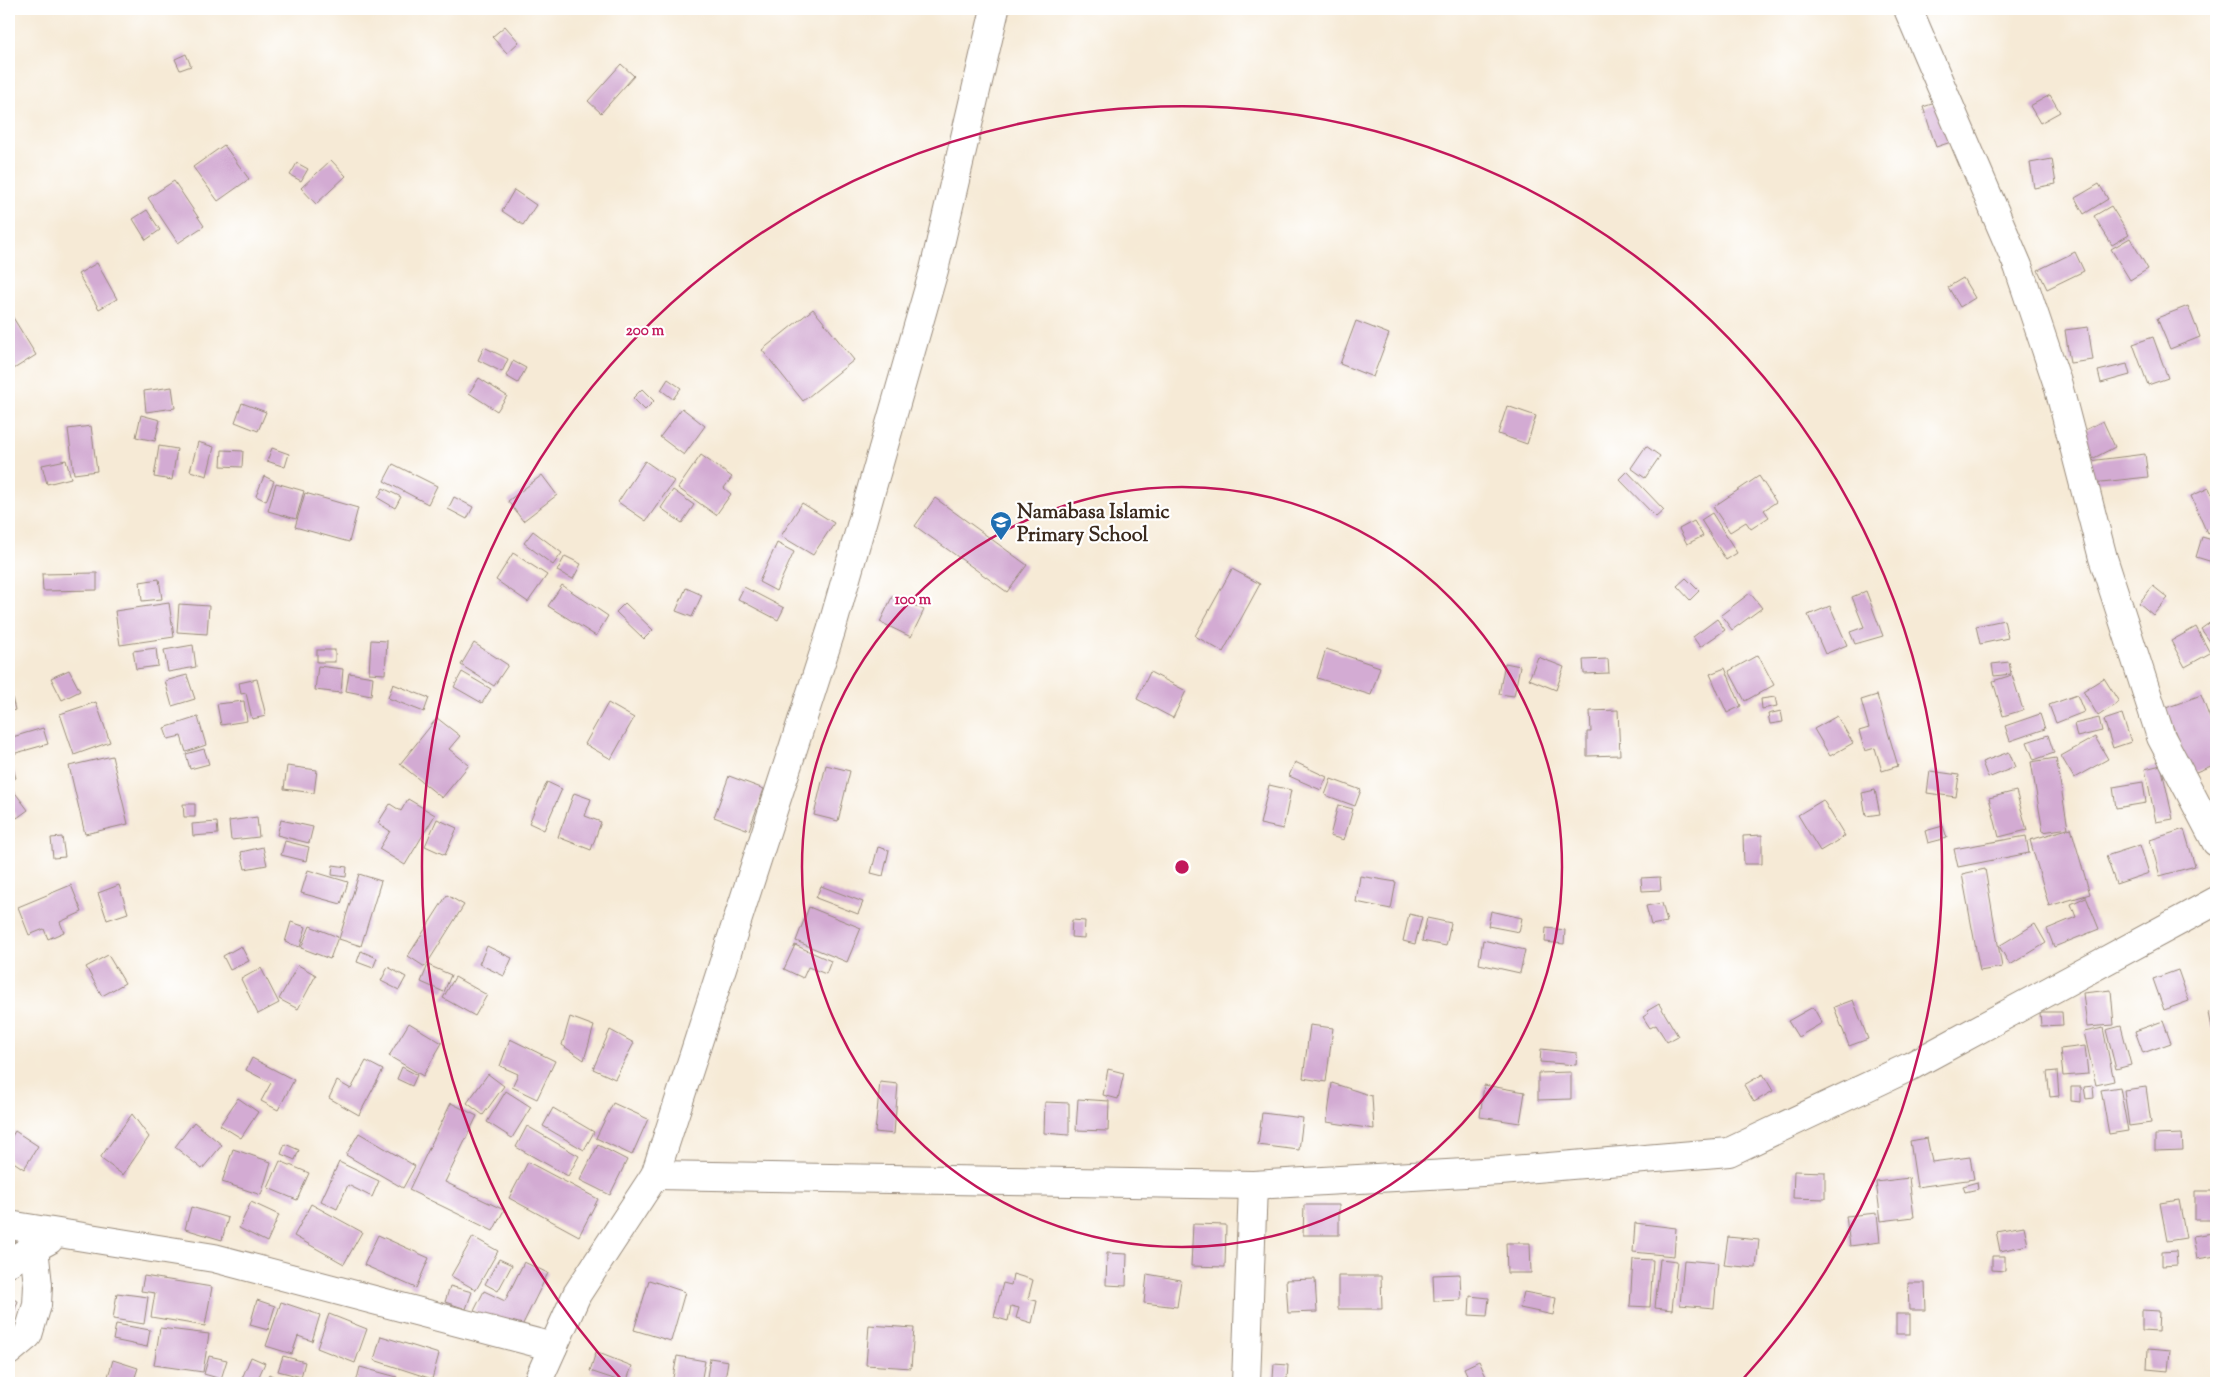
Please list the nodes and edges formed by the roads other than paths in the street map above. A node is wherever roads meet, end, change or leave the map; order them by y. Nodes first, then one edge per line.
1 (996, 9) edge
2 (1908, 9) edge
3 (2216, 842) edge
4 (2216, 901) edge
5 (655, 1175) junction
6 (1253, 1185) junction
7 (9, 1225) edge
8 (61, 1233) junction
9 (34, 1248) junction
10 (9, 1262) edge
11 (554, 1348) junction
12 (9, 1351) edge
13 (537, 1383) edge
14 (1246, 1383) edge

1 - 5 street
2 - 3 street
4 - 6 street
5 - 6 street
5 - 11 street
6 - 14 street
7 - 8 street
8 - 9 street
8 - 11 street
9 - 10 street
9 - 12 street
11 - 13 street

